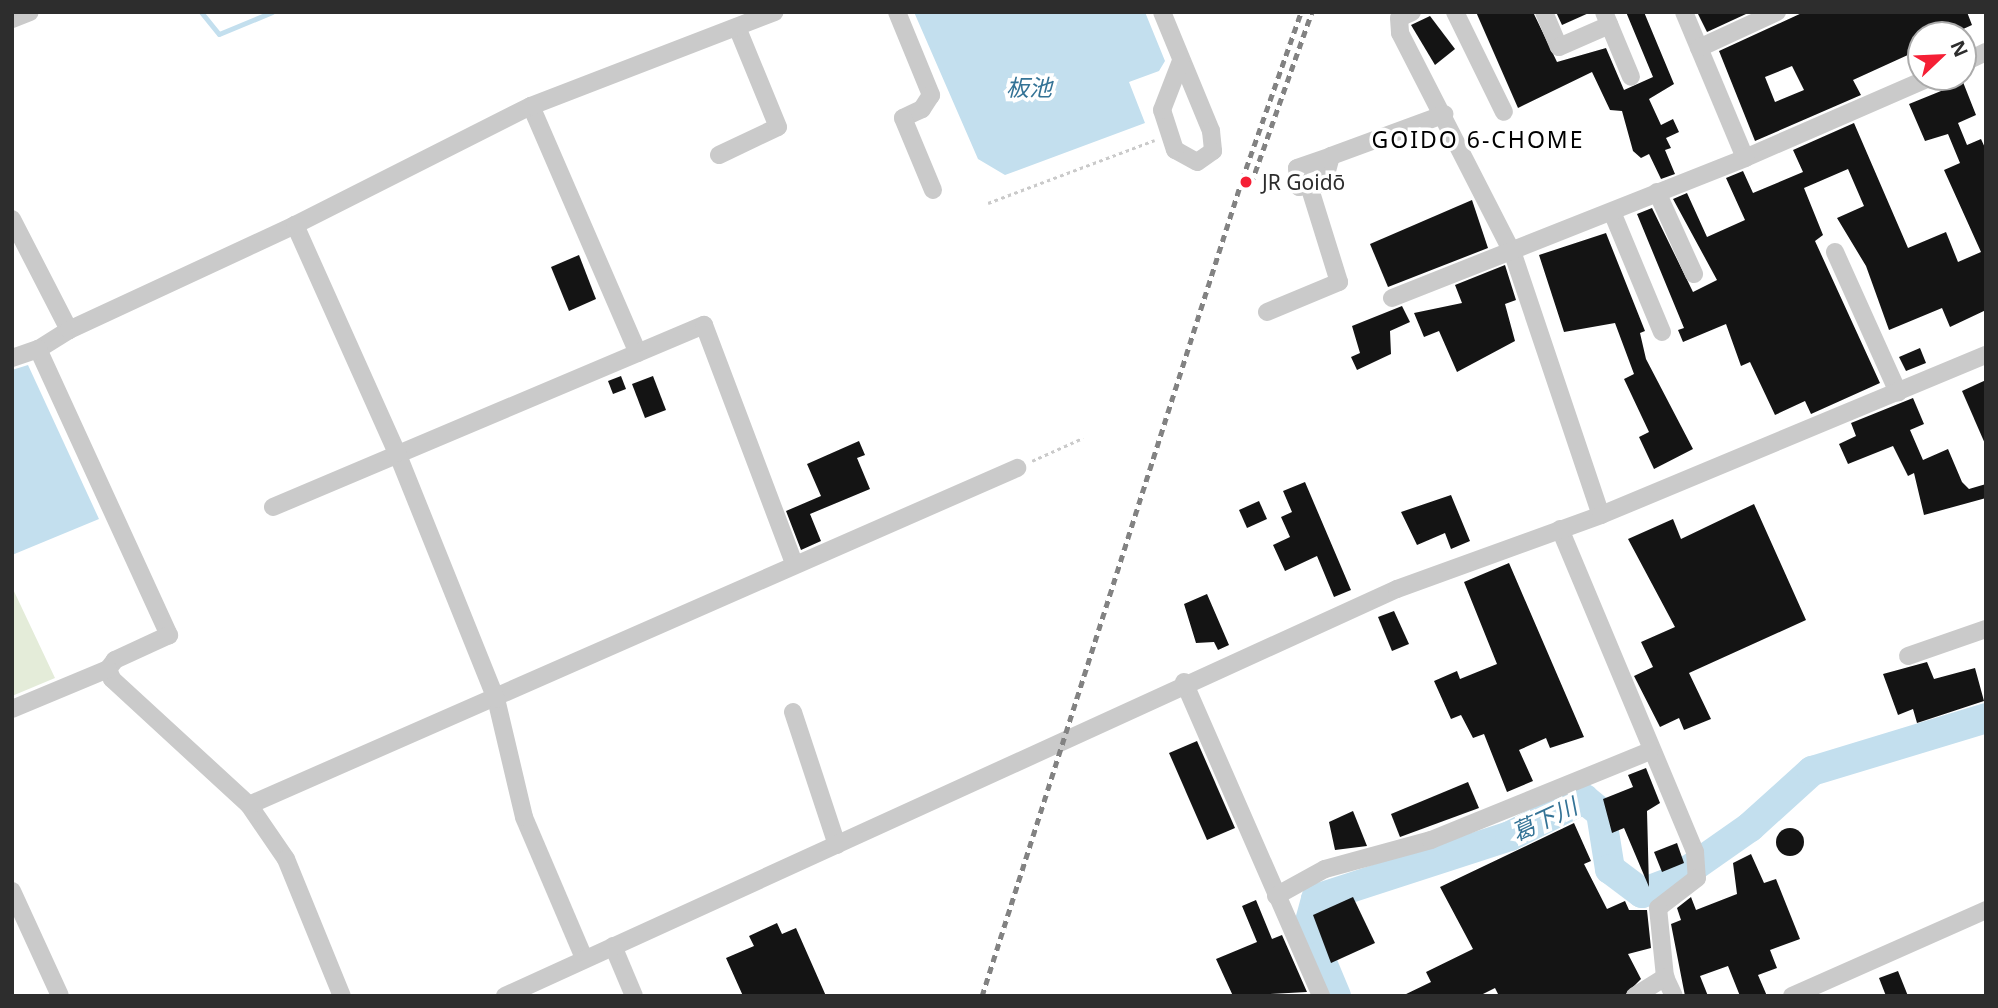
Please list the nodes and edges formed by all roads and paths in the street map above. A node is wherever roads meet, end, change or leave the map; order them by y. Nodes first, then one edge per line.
1 (30, 12) edge
2 (775, 12) edge
3 (897, 12) edge
4 (1162, 12) edge
5 (1412, 12) edge
6 (1455, 12) edge
7 (1544, 12) edge
8 (1684, 12) edge
9 (1777, 12) edge
10 (12, 19) edge
11 (1607, 19) edge
12 (737, 27) junction
13 (1699, 48) junction
14 (1181, 61) junction
15 (1631, 77) dead end
16 (1907, 87) edge
17 (531, 106) junction
18 (1504, 112) dead end
19 (1445, 114) junction
20 (1148, 140) dead end
21 (719, 155) dead end
22 (1331, 156) junction
23 (1745, 158) junction
24 (1310, 189) junction
25 (933, 190) dead end
26 (1657, 191) junction
27 (988, 204) dead end
28 (1612, 212) junction
29 (12, 219) edge
30 (295, 225) junction
31 (1835, 252) dead end
32 (1513, 254) junction
33 (1694, 274) dead end
34 (1392, 298) dead end
35 (1267, 313) dead end
36 (69, 330) junction
37 (1662, 332) dead end
38 (38, 349) junction
39 (638, 353) junction
40 (1986, 355) edge
41 (12, 358) edge
42 (1898, 392) junction
43 (1083, 438) dead end
44 (397, 453) junction
45 (1017, 468) joint
46 (273, 507) dead end
47 (1601, 515) junction
48 (1560, 529) junction
49 (794, 563) junction
50 (1986, 629) edge
51 (1908, 656) dead end
52 (108, 669) junction
53 (1184, 682) junction
54 (496, 699) junction
55 (12, 709) edge
56 (793, 712) dead end
57 (1650, 751) junction
58 (249, 806) junction
59 (837, 845) junction
60 (12, 891) edge
61 (1276, 896) junction
62 (1986, 910) edge
63 (613, 946) junction
64 (584, 958) junction
65 (1665, 978) junction
66 (1804, 993) edge
67 (60, 996) edge
68 (342, 996) edge
69 (505, 996) edge
70 (634, 996) edge
71 (1321, 996) edge
72 (1634, 996) edge
73 (1674, 996) edge

1 - 10 street
2 - 12 street
3 - 25 street
4 - 14 street
5 - 19 street
6 - 18 street
7 - 11 street
8 - 13 street
9 - 13 street
11 - 15 street
12 - 17 street
12 - 21 street
13 - 23 street
14 - 14 street
16 - 23 street
17 - 30 street
17 - 39 street
19 - 22 street
19 - 32 street
20 - 27 path
22 - 24 street
22 - 24 street
23 - 26 street
24 - 35 street
26 - 28 street
26 - 33 street
28 - 32 street
28 - 37 street
29 - 36 street
30 - 36 street
30 - 44 street
31 - 42 street
32 - 34 street
32 - 47 street
36 - 38 street
38 - 41 street
38 - 52 street
39 - 44 street
39 - 49 street
40 - 42 street
42 - 47 street
43 - 45 path
44 - 46 street
44 - 54 street
45 - 49 street
47 - 48 street
48 - 53 street
48 - 57 street
49 - 54 street
50 - 51 street
52 - 55 street
52 - 58 street
53 - 59 street
53 - 61 street
54 - 58 street
54 - 64 street
56 - 59 street
57 - 61 street
57 - 65 street
58 - 68 street
59 - 63 street
60 - 67 street
61 - 71 street
62 - 66 street
63 - 64 street
63 - 70 street
64 - 69 street
65 - 72 street
65 - 73 street

